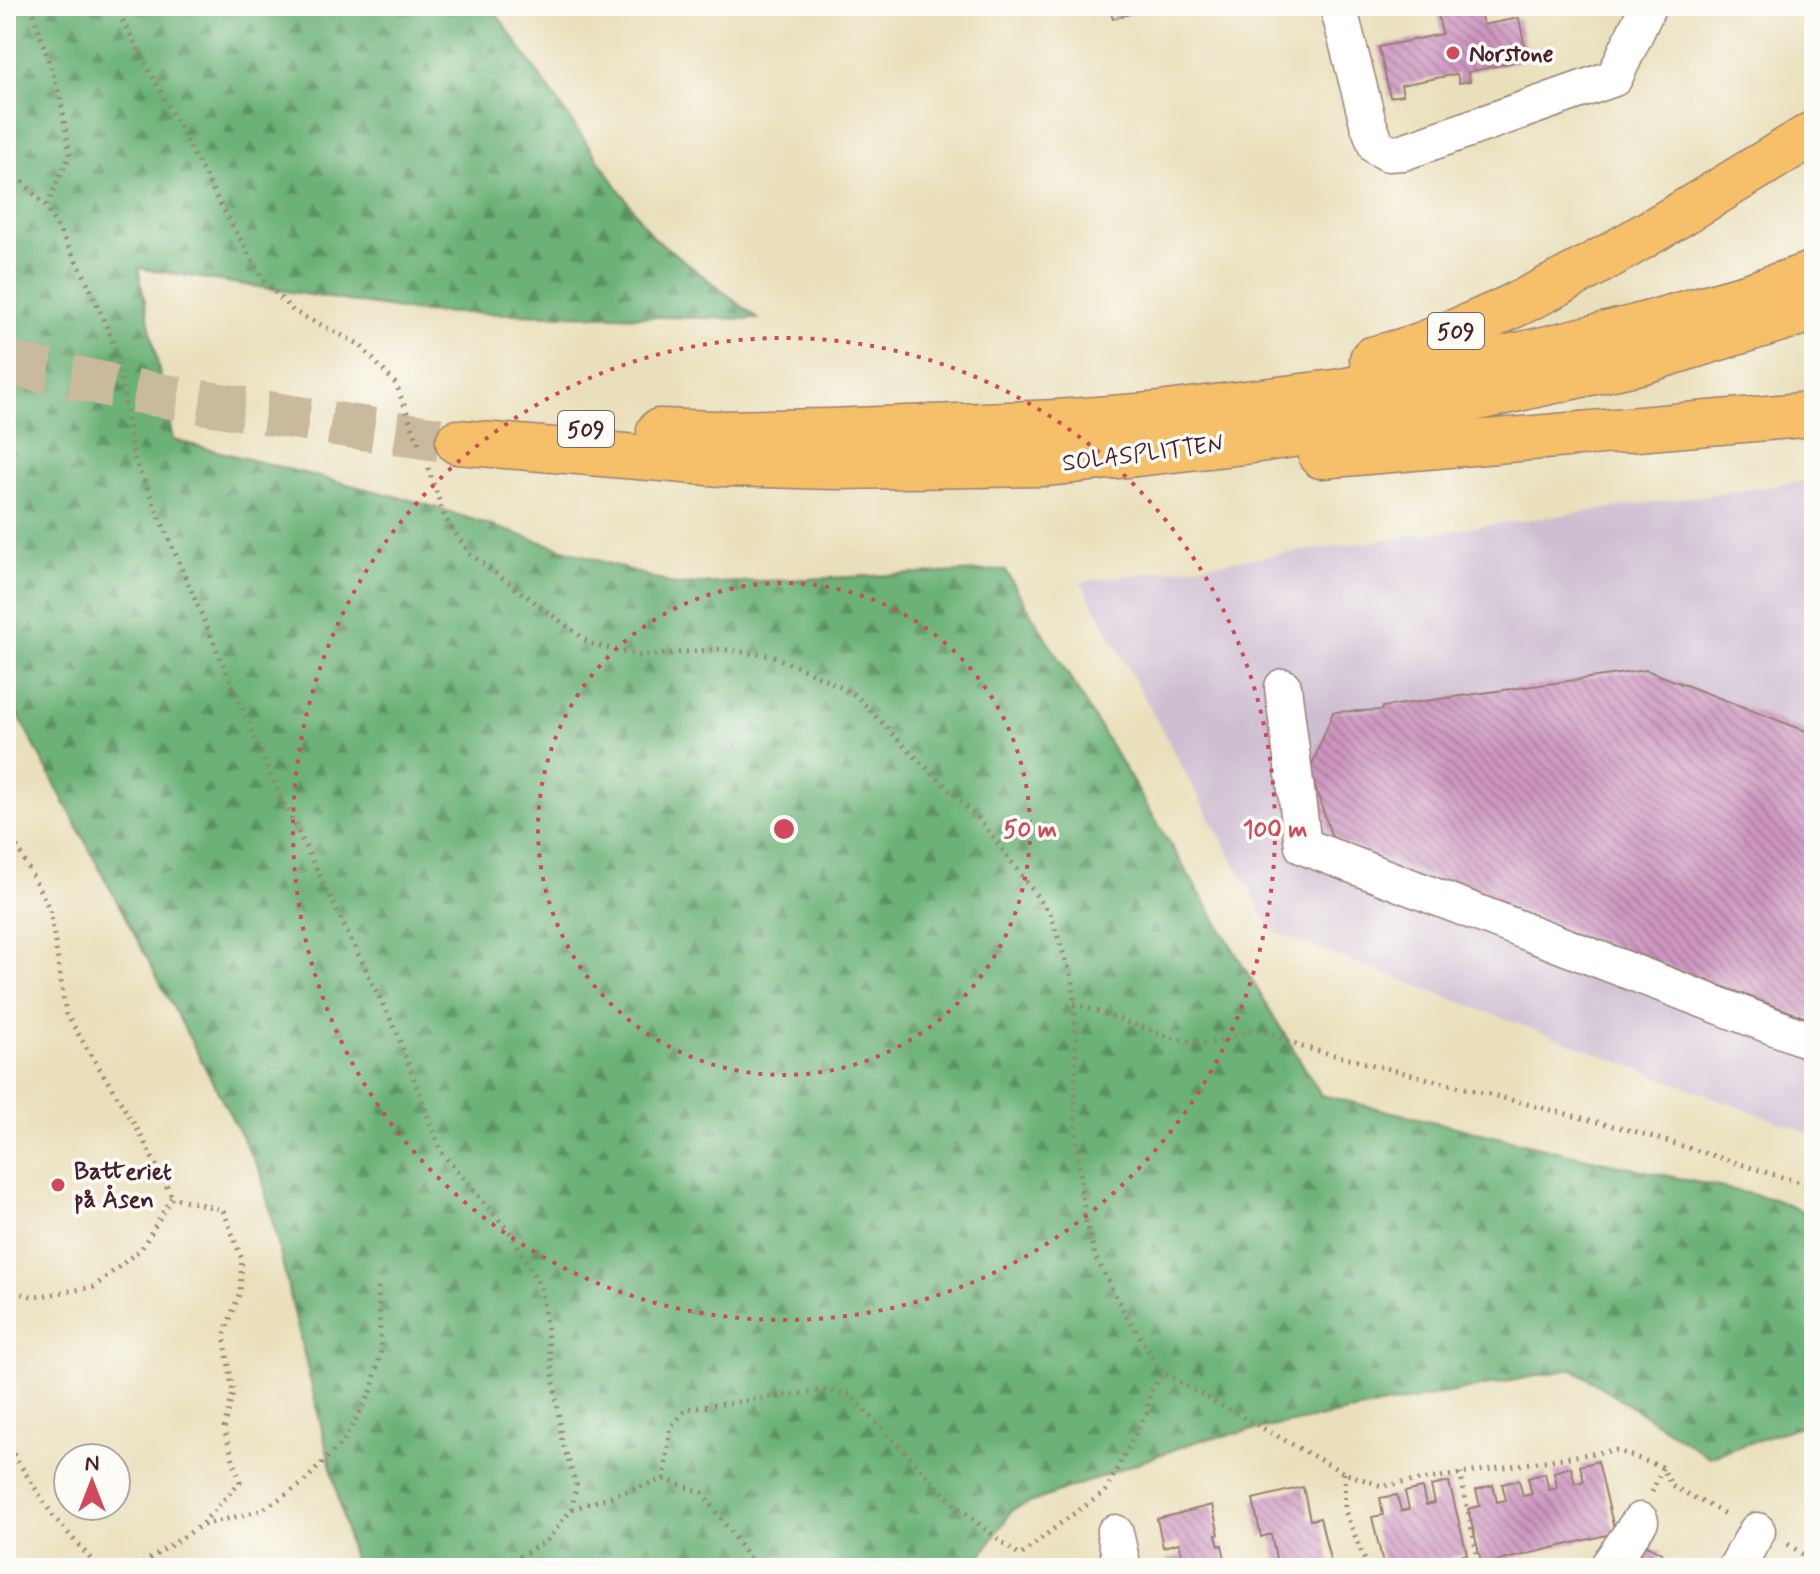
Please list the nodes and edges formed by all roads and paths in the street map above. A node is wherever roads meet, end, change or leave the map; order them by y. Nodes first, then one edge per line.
1 (31, 6) edge
2 (115, 6) edge
3 (1338, 6) edge
4 (1648, 6) edge
5 (1814, 133) edge
6 (6, 164) edge
7 (46, 207) junction
8 (1814, 273) edge
9 (1814, 309) edge
10 (1814, 414) edge
11 (1057, 422) junction
12 (1047, 464) junction
13 (1283, 687) dead end
14 (6, 825) edge
15 (1074, 1003) junction
16 (1814, 1042) edge
17 (1814, 1187) edge
18 (172, 1197) junction
19 (378, 1287) dead end
20 (6, 1290) edge
21 (1163, 1373) junction
22 (6, 1440) edge
23 (1344, 1473) junction
24 (1460, 1473) junction
25 (664, 1479) junction
26 (572, 1509) junction
27 (1640, 1521) dead end
28 (200, 1526) junction
29 (1757, 1531) joint
30 (1115, 1533) dead end
31 (99, 1568) edge
32 (136, 1568) edge
33 (502, 1568) edge
34 (756, 1568) edge
35 (1123, 1568) edge
36 (1368, 1568) edge
37 (1480, 1568) edge
38 (1607, 1568) edge
39 (1736, 1568) edge

1 - 7 path
2 - 15 path
3 - 4 street
5 - 11 highway, 509
6 - 7 path
7 - 26 path
8 - 11 highway, SOLASPLITTEN / 509
9 - 12 highway, SOLASPLITTEN / 509
10 - 12 highway, 509
11 - 12 highway, SOLASPLITTEN / 509
13 - 16 street
14 - 18 path
15 - 17 path
15 - 21 path
18 - 20 path
18 - 28 path
19 - 28 path
21 - 23 path
21 - 25 path
22 - 31 path
23 - 24 path
23 - 36 path
24 - 29 path
24 - 37 path
25 - 26 path
25 - 34 path
26 - 33 path
27 - 38 street
28 - 32 path
29 - 39 street
30 - 35 street

